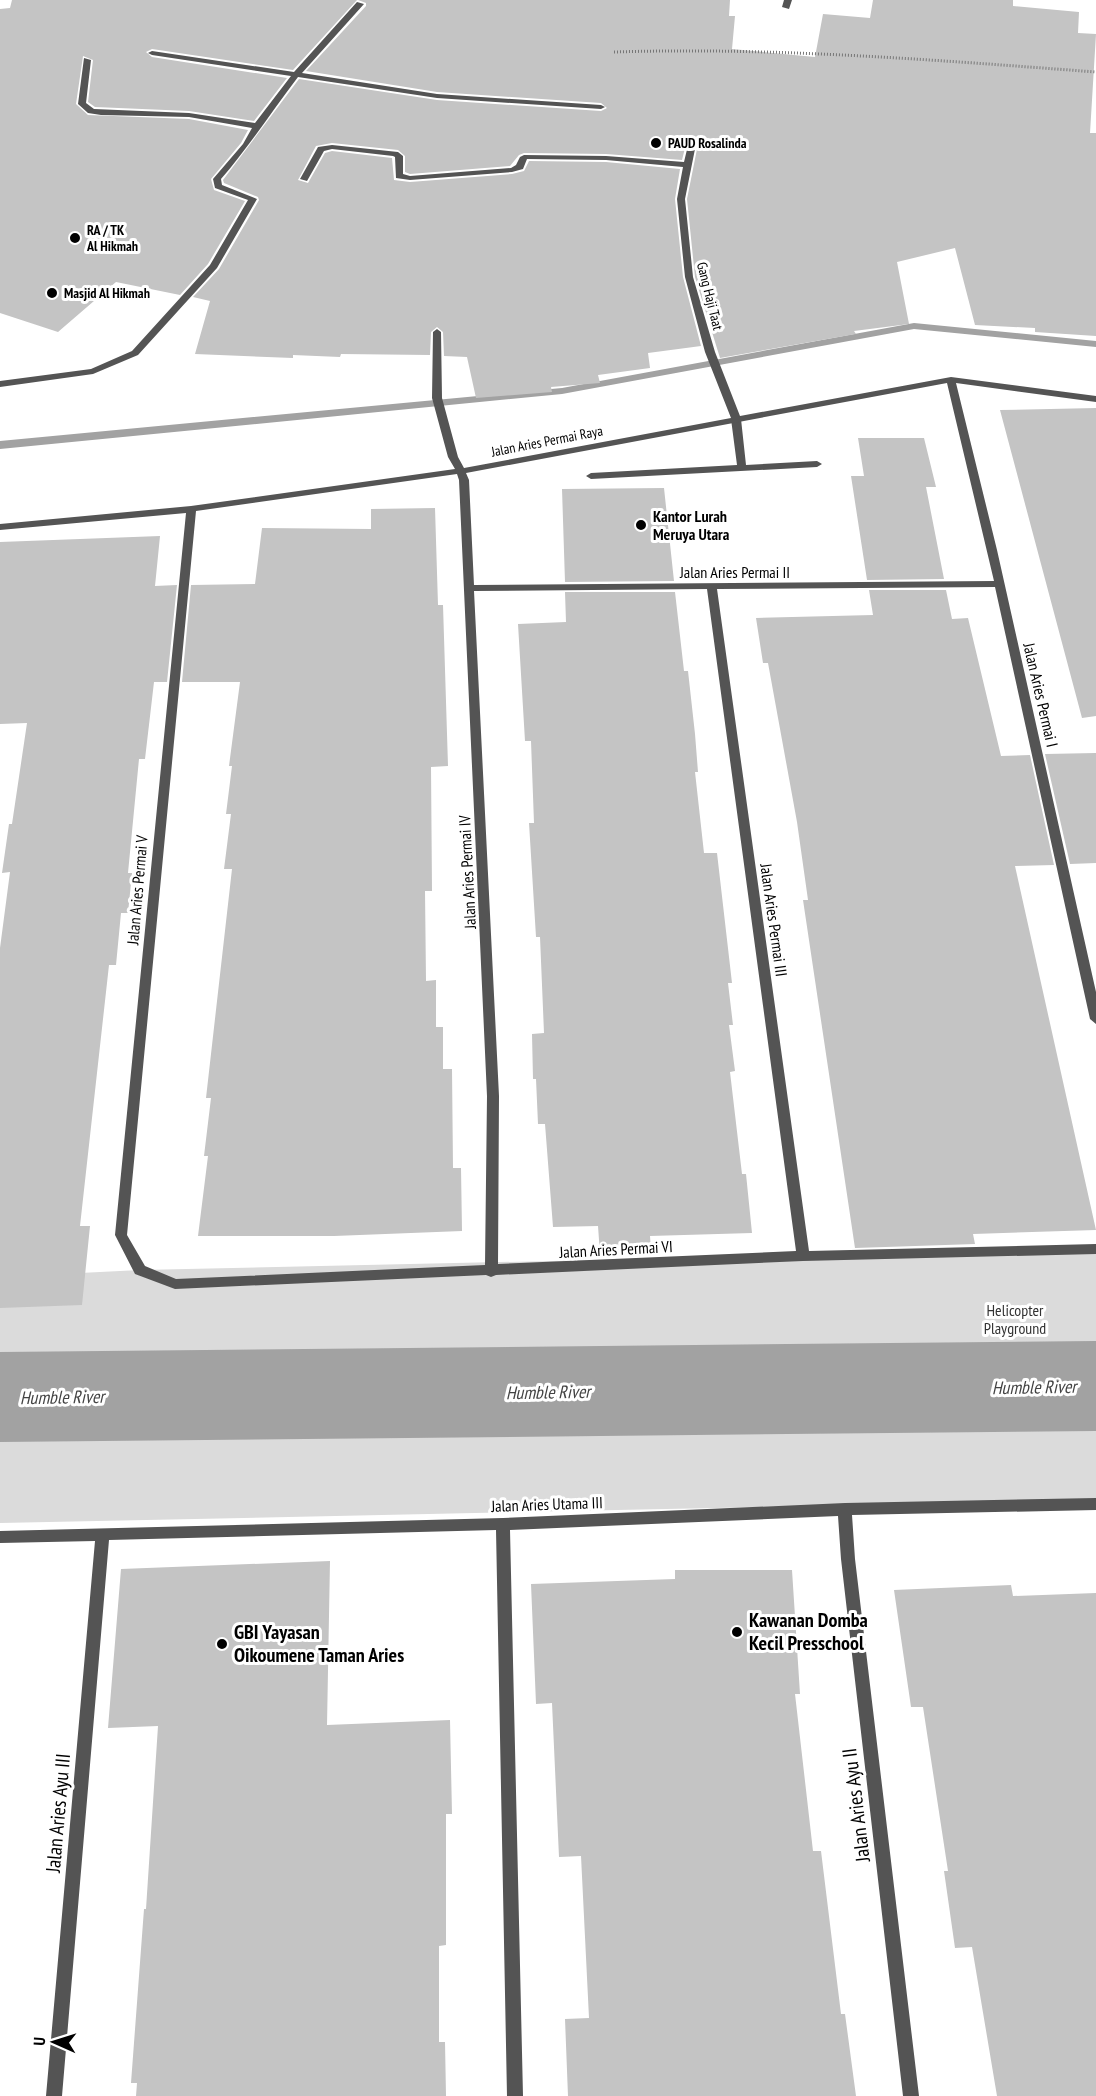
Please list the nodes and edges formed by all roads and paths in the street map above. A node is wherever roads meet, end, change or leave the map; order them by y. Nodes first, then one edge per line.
1 (360, 4) dead end
2 (614, 52) dead end
3 (152, 53) dead end
4 (87, 60) dead end
5 (1096, 72) edge
6 (295, 75) junction
7 (601, 107) dead end
8 (257, 126) junction
9 (693, 139) dead end
10 (687, 165) junction
11 (304, 179) dead end
12 (437, 332) dead end
13 (951, 380) junction
14 (0, 384) edge
15 (1096, 399) edge
16 (736, 419) junction
17 (817, 464) dead end
18 (741, 467) junction
19 (461, 471) junction
20 (591, 476) dead end
21 (191, 509) junction
22 (0, 527) edge
23 (999, 585) junction
24 (470, 588) junction
25 (712, 588) junction
26 (1096, 1018) edge
27 (1096, 1249) edge
28 (803, 1256) junction
29 (140, 1270) joint
30 (491, 1272) junction
31 (1096, 1504) edge
32 (844, 1509) junction
33 (503, 1524) junction
34 (103, 1534) junction
35 (0, 1537) edge
36 (54, 2096) edge
37 (515, 2096) edge
38 (911, 2096) edge

1 - 6 street
2 - 5 path
3 - 6 street
4 - 8 street
6 - 7 street
6 - 8 street
8 - 14 street
9 - 10 street, Gang Haji Taat
10 - 11 street
10 - 16 street, Gang Haji Taat
12 - 19 street
13 - 15 street, Jalan Aries Permai Raya
13 - 16 street, Jalan Aries Permai Raya
13 - 23 street, Jalan Aries Permai I
16 - 18 street, Gang Haji Taat
16 - 19 street, Jalan Aries Permai Raya
17 - 18 street
18 - 20 street
19 - 21 street, Jalan Aries Permai Raya
19 - 24 street, Jalan Aries Permai IV
21 - 22 street, Jalan Aries Permai Raya
21 - 29 street, Jalan Aries Permai V
23 - 25 street, Jalan Aries Permai II
23 - 26 street, Jalan Aries Permai I
24 - 25 street, Jalan Aries Permai II
24 - 30 street, Jalan Aries Permai IV
25 - 28 street, Jalan Aries Permai III
27 - 28 street, Jalan Aries Permai VI
28 - 30 street, Jalan Aries Permai VI
29 - 30 street, Jalan Aries Permai VI
31 - 32 street, Jalan Aries Utama III
32 - 33 street, Jalan Aries Utama III
32 - 38 street, Jalan Aries Ayu II
33 - 34 street, Jalan Aries Utama III
33 - 37 street
34 - 35 street, Jalan Aries Utama III
34 - 36 street, Jalan Aries Ayu III

